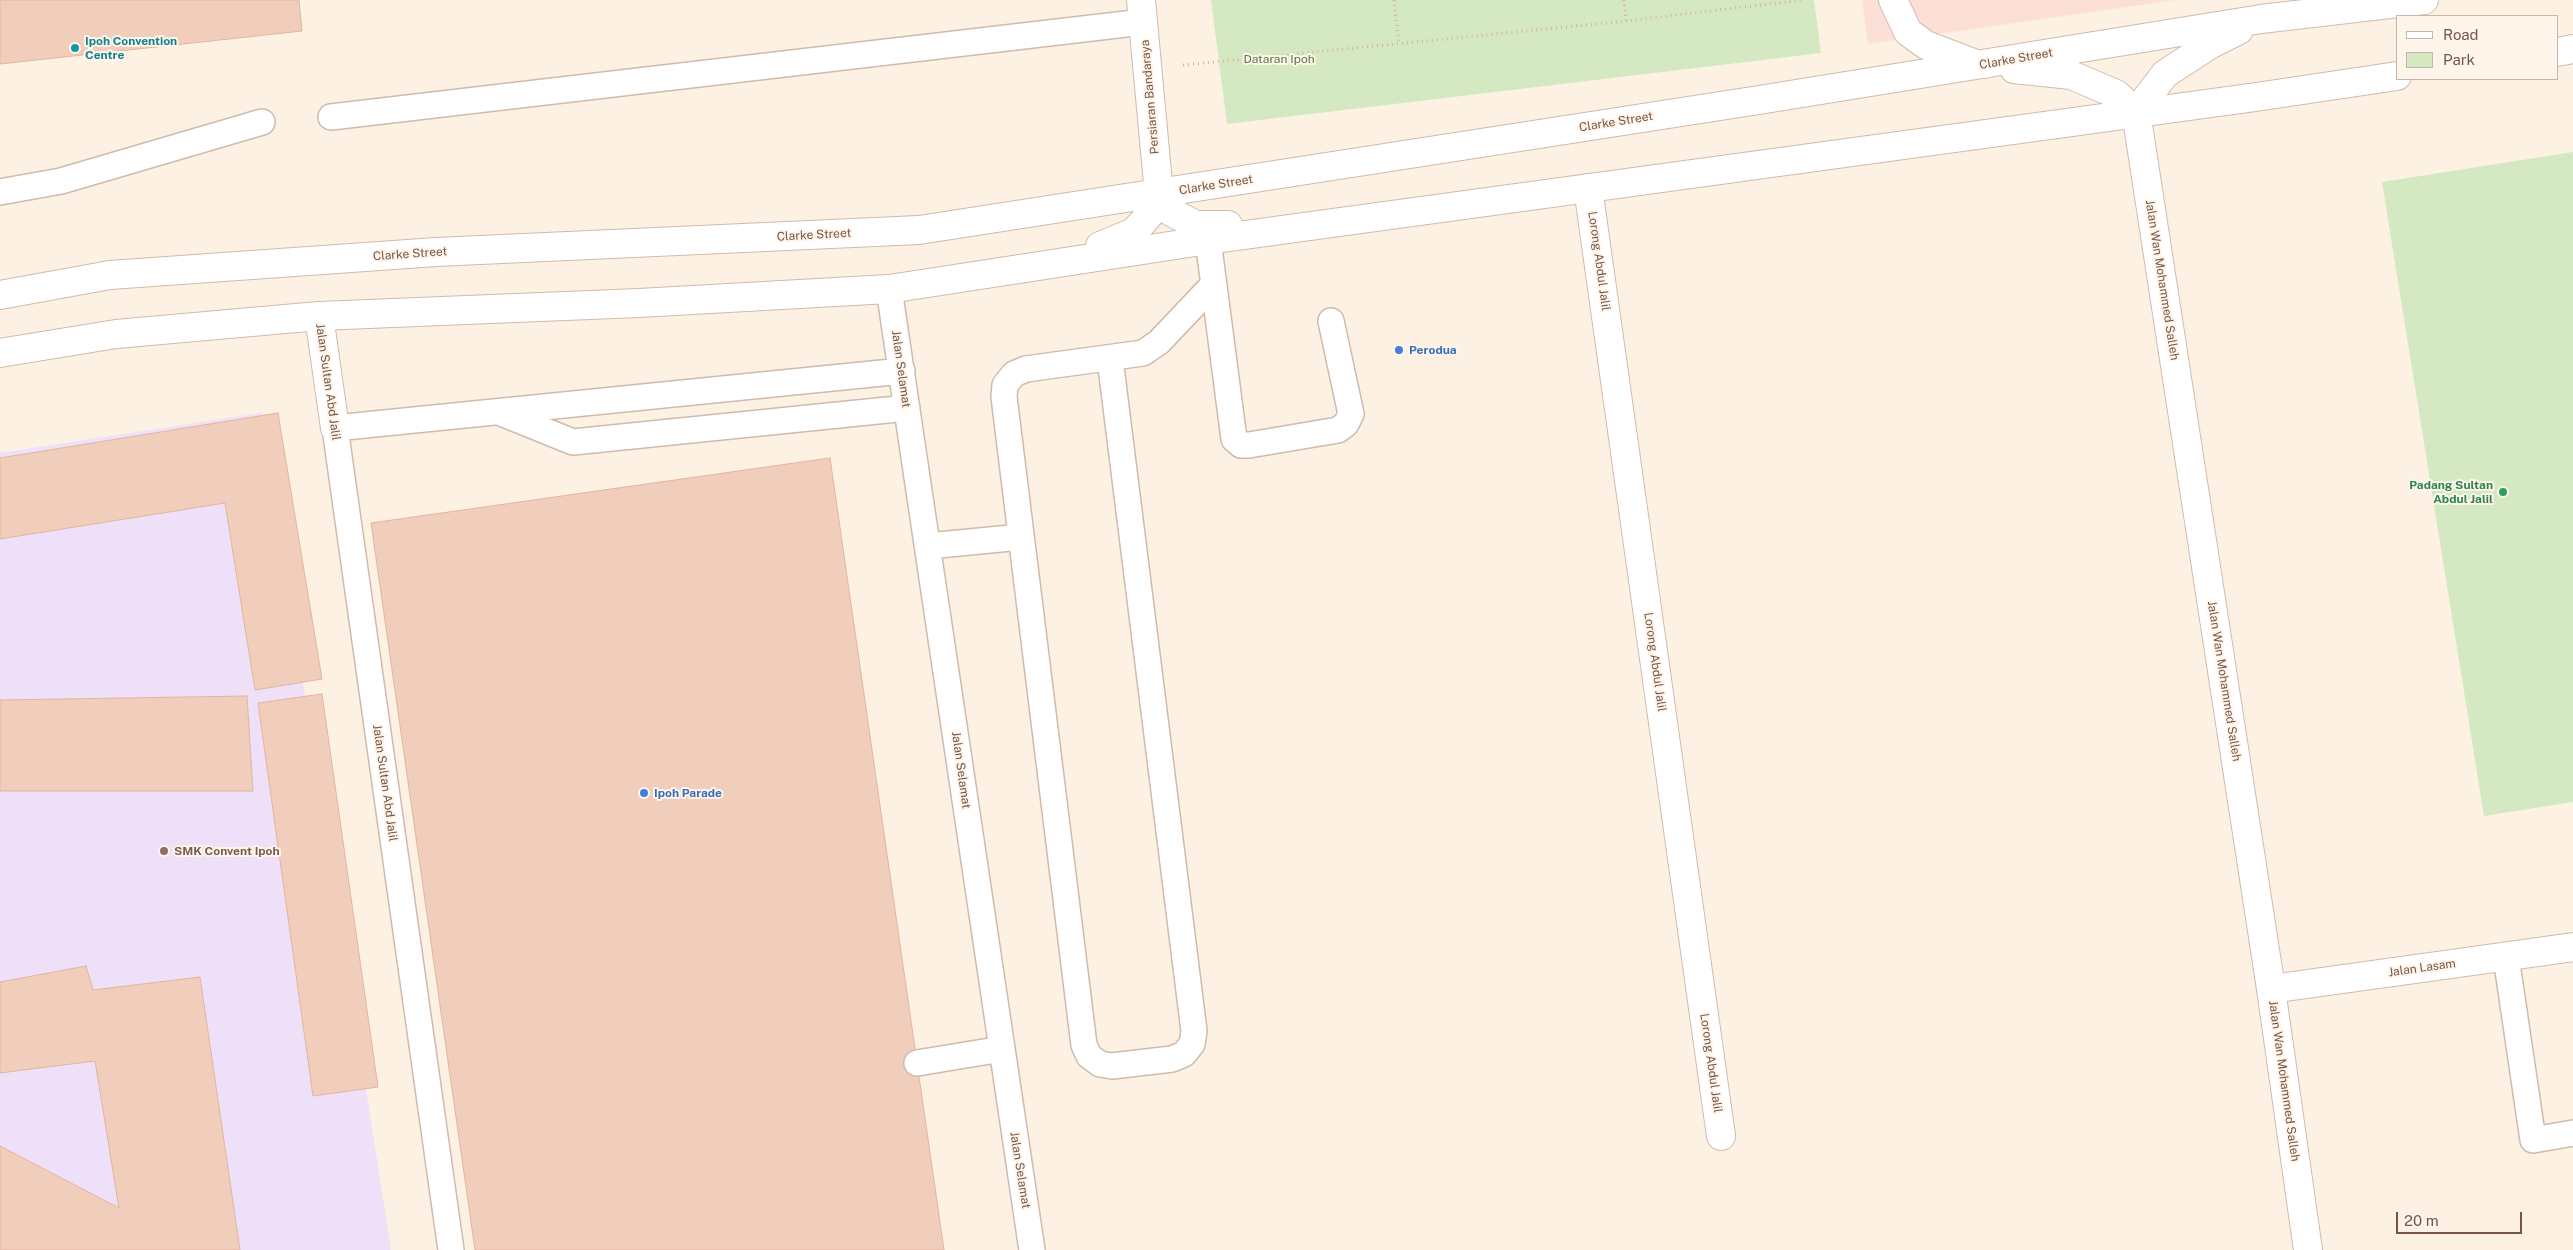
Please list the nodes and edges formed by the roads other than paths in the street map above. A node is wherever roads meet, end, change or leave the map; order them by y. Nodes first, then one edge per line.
1 (1893, 0) edge
2 (2424, 0) edge
3 (1142, 11) edge
4 (2261, 19) junction
5 (2573, 49) edge
6 (2558, 52) edge
7 (1983, 65) junction
8 (2396, 76) edge
9 (2136, 112) junction
10 (331, 117) dead end
11 (262, 122) dead end
12 (1588, 188) junction
13 (0, 192) edge
14 (1159, 194) junction
15 (1358, 219) junction
16 (1208, 240) junction
17 (1052, 264) junction
18 (1213, 285) junction
19 (889, 289) junction
20 (0, 294) edge
21 (319, 316) junction
22 (1331, 321) dead end
23 (0, 353) edge
24 (1110, 359) junction
25 (902, 371) junction
26 (907, 408) junction
27 (498, 412) junction
28 (335, 428) junction
29 (1022, 537) junction
30 (928, 546) junction
31 (2573, 947) edge
32 (2506, 957) junction
33 (2271, 989) junction
34 (1002, 1049) junction
35 (917, 1063) dead end
36 (2573, 1133) edge
37 (1721, 1136) dead end
38 (451, 1250) edge
39 (1032, 1250) edge
40 (2308, 1250) edge

1 - 7 street
2 - 4 street, Clarke Street
3 - 10 lane
3 - 14 street, Persiaran Bandaraya
4 - 7 street, Clarke Street
4 - 9 street
5 - 6 street
7 - 9 street
7 - 14 street, Clarke Street
8 - 9 street
9 - 12 street
9 - 33 street, Jalan Wan Mohammed Salleh
11 - 13 lane
12 - 15 street
12 - 37 street, Lorong Abdul Jalil
14 - 15 street
14 - 17 street
14 - 20 street, Clarke Street
15 - 16 street
16 - 17 street
16 - 18 lane
17 - 19 street
18 - 22 lane
18 - 24 lane
19 - 21 street
19 - 25 lane, Jalan Selamat
21 - 23 street
21 - 28 street, Jalan Sultan Abd Jalil
24 - 29 lane
24 - 29 lane
25 - 26 lane, Jalan Selamat
25 - 27 lane
26 - 27 lane
26 - 30 lane, Jalan Selamat
27 - 28 lane
28 - 38 lane, Jalan Sultan Abd Jalil
29 - 30 lane
30 - 34 lane, Jalan Selamat
31 - 32 street, Jalan Lasam
32 - 33 street, Jalan Lasam
32 - 36 lane
33 - 40 street, Jalan Wan Mohammed Salleh
34 - 35 lane
34 - 39 lane, Jalan Selamat

